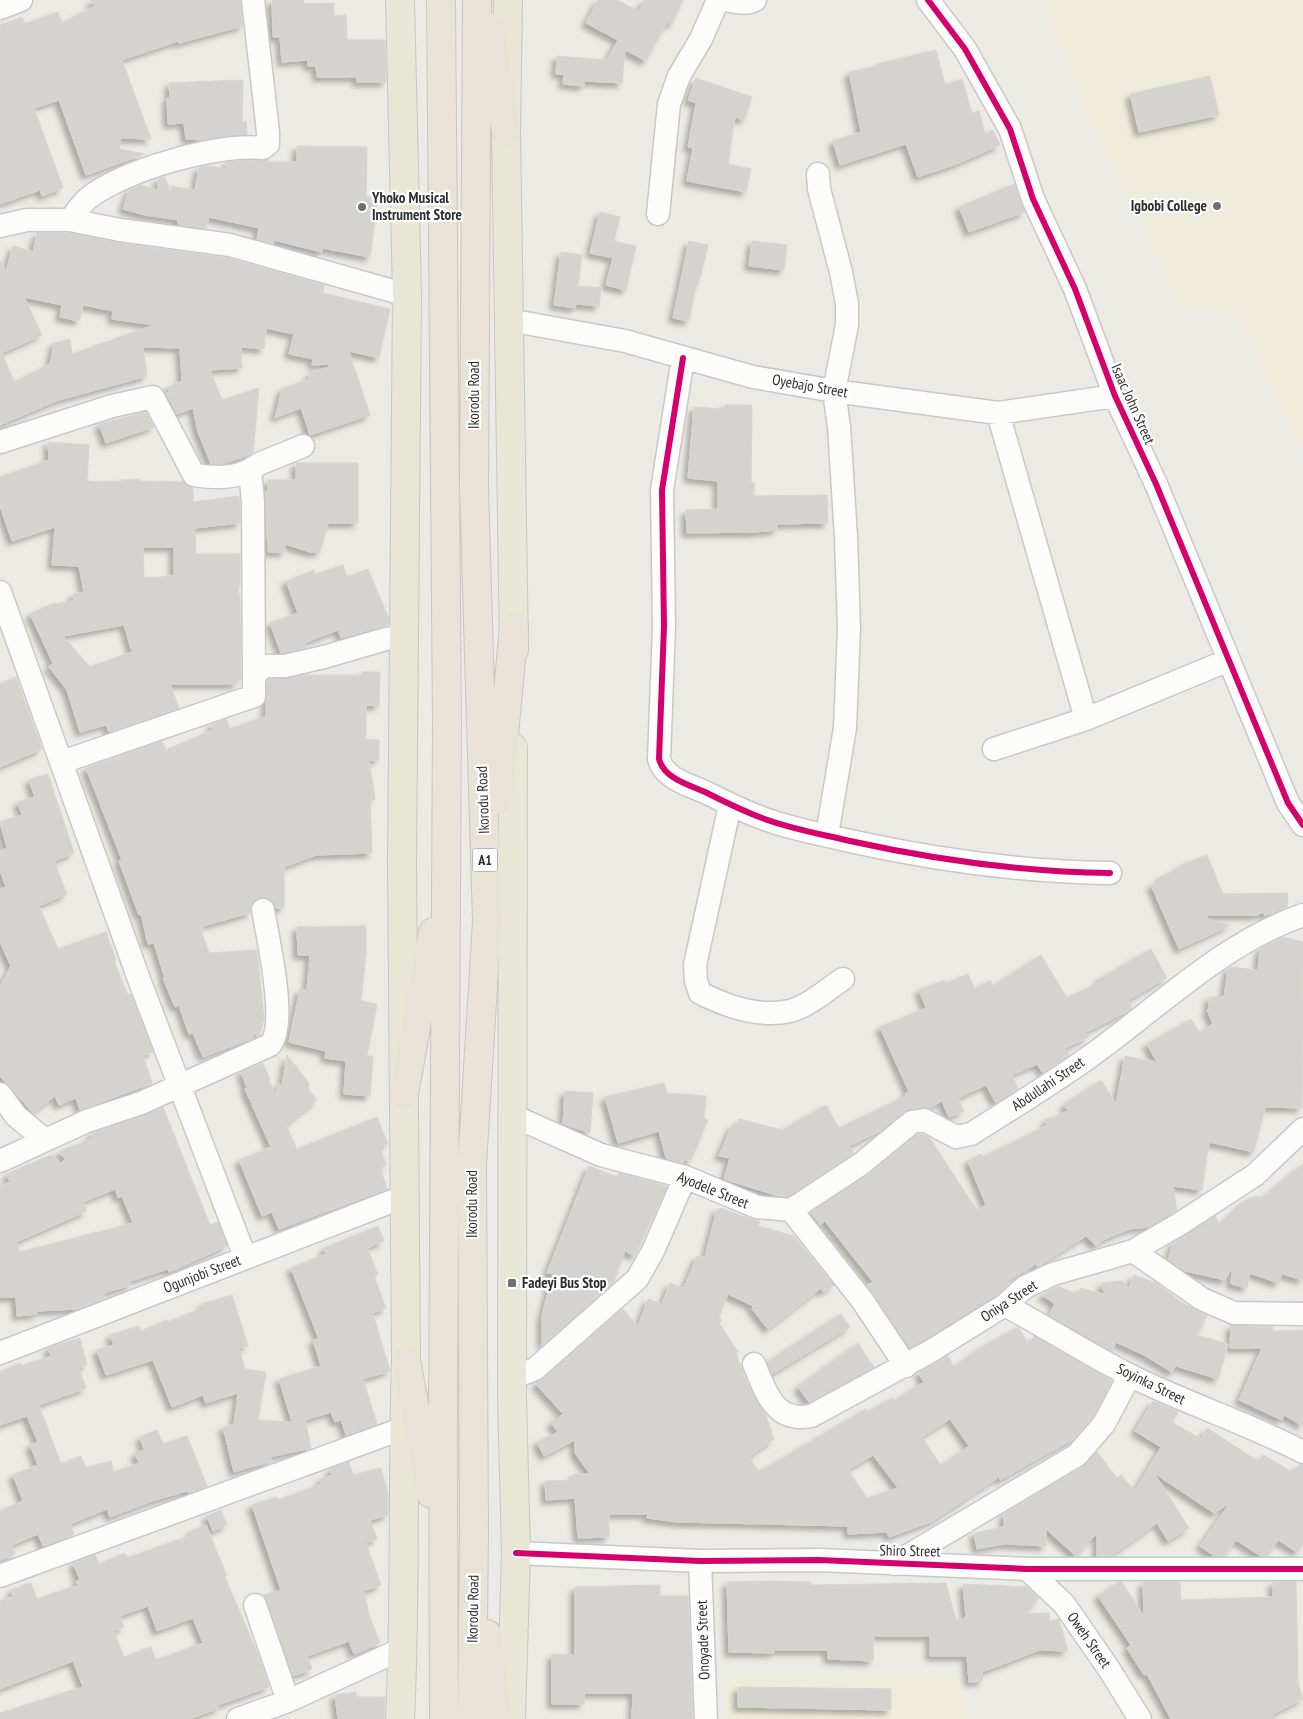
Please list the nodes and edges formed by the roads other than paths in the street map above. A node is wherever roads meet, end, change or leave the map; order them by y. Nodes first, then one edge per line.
1 (21, 0) edge
2 (253, 0) edge
3 (400, 0) edge
4 (441, 0) edge
5 (477, 0) edge
6 (486, 0) edge
7 (508, 0) edge
8 (718, 0) edge
9 (725, 0) edge
10 (755, 0) edge
11 (928, 0) edge
12 (0, 8) edge
13 (506, 132) junction
14 (818, 174) dead end
15 (658, 214) dead end
16 (70, 220) junction
17 (0, 226) edge
18 (407, 295) junction
19 (509, 320) junction
20 (684, 358) junction
21 (834, 391) junction
22 (1115, 396) junction
23 (998, 413) junction
24 (0, 442) edge
25 (303, 446) dead end
26 (250, 470) junction
27 (0, 592) edge
28 (514, 627) junction
29 (403, 636) junction
30 (1229, 660) junction
31 (254, 674) junction
32 (1086, 719) junction
33 (994, 749) dead end
34 (62, 762) junction
35 (730, 805) junction
36 (1303, 825) edge
37 (827, 835) junction
38 (447, 857) junction
39 (1110, 873) dead end
40 (263, 910) dead end
41 (1303, 915) edge
42 (487, 921) junction
43 (842, 979) dead end
44 (179, 1086) junction
45 (0, 1094) edge
46 (404, 1094) junction
47 (511, 1115) junction
48 (1303, 1129) edge
49 (44, 1140) junction
50 (0, 1161) edge
51 (685, 1177) junction
52 (404, 1197) junction
53 (791, 1210) junction
54 (1133, 1251) junction
55 (245, 1257) junction
56 (1004, 1305) junction
57 (1303, 1314) edge
58 (0, 1353) edge
59 (406, 1360) junction
60 (754, 1364) dead end
61 (906, 1366) junction
62 (1130, 1375) junction
63 (512, 1378) junction
64 (404, 1428) junction
65 (1303, 1452) edge
66 (474, 1530) junction
67 (516, 1554) junction
68 (700, 1561) junction
69 (894, 1564) junction
70 (444, 1565) junction
71 (1027, 1569) junction
72 (1303, 1569) edge
73 (0, 1576) edge
74 (255, 1605) dead end
75 (445, 1647) junction
76 (404, 1648) junction
77 (288, 1701) junction
78 (238, 1719) edge
79 (400, 1719) edge
80 (437, 1719) edge
81 (444, 1719) edge
82 (472, 1719) edge
83 (498, 1719) edge
84 (511, 1719) edge
85 (706, 1719) edge
86 (1140, 1719) edge

1 - 12 street
2 - 16 street
3 - 18 main road
4 - 38 highway, Ikorodu Road
5 - 42 highway, Ikorodu Road / A1
6 - 13 highway
7 - 13 main road, Ikorodu Road
8 - 15 street
9 - 10 street
11 - 22 street, Isaac John Street
13 - 19 main road, Ikorodu Road
14 - 21 street
16 - 17 street
16 - 18 street
18 - 29 main road
19 - 20 street, Oyebajo Street
19 - 28 main road, Ikorodu Road
20 - 21 street, Oyebajo Street
20 - 35 street
21 - 23 street, Oyebajo Street
21 - 37 street
22 - 23 street, Oyebajo Street
22 - 30 street, Isaac John Street
23 - 32 street
24 - 26 street
25 - 26 street
26 - 31 street
27 - 34 street
28 - 42 highway
28 - 47 main road, Ikorodu Road
29 - 31 street
29 - 46 main road
30 - 32 street
30 - 36 street, Isaac John Street
31 - 34 street
32 - 33 street
34 - 44 street
35 - 37 street
35 - 43 street
37 - 39 street
38 - 46 highway
38 - 70 highway, Ikorodu Road
40 - 44 street
41 - 53 street, Abdullahi Street
42 - 66 highway, Ikorodu Road / A1
44 - 49 street
44 - 55 street
45 - 49 street
46 - 52 main road
47 - 51 street, Ayodele Street
47 - 63 main road, Ikorodu Road
48 - 54 street, Oniya Street
49 - 50 street
51 - 53 street, Ayodele Street
51 - 63 street
52 - 55 street, Ogunjobi Street
52 - 59 main road
53 - 61 street
54 - 56 street, Oniya Street
54 - 57 street
55 - 58 street, Ogunjobi Street
56 - 61 street, Oniya Street
56 - 62 street, Soyinka Street
59 - 64 main road
59 - 70 highway
60 - 61 street, Oniya Street
62 - 65 street, Soyinka Street
62 - 69 street
63 - 67 main road, Ikorodu Road
64 - 73 street
64 - 76 main road
66 - 82 highway, Ikorodu Road / A1
66 - 83 highway
67 - 68 street, Shiro Street
67 - 84 main road, Ikorodu Road
68 - 69 street, Shiro Street
68 - 85 street, Onoyade Street
69 - 71 street, Shiro Street
70 - 75 highway, Ikorodu Road
71 - 72 street, Shiro Street
71 - 86 street, Oweh Street
74 - 77 street
75 - 80 highway
75 - 81 highway, Ikorodu Road
76 - 77 street
76 - 79 main road
77 - 78 street

